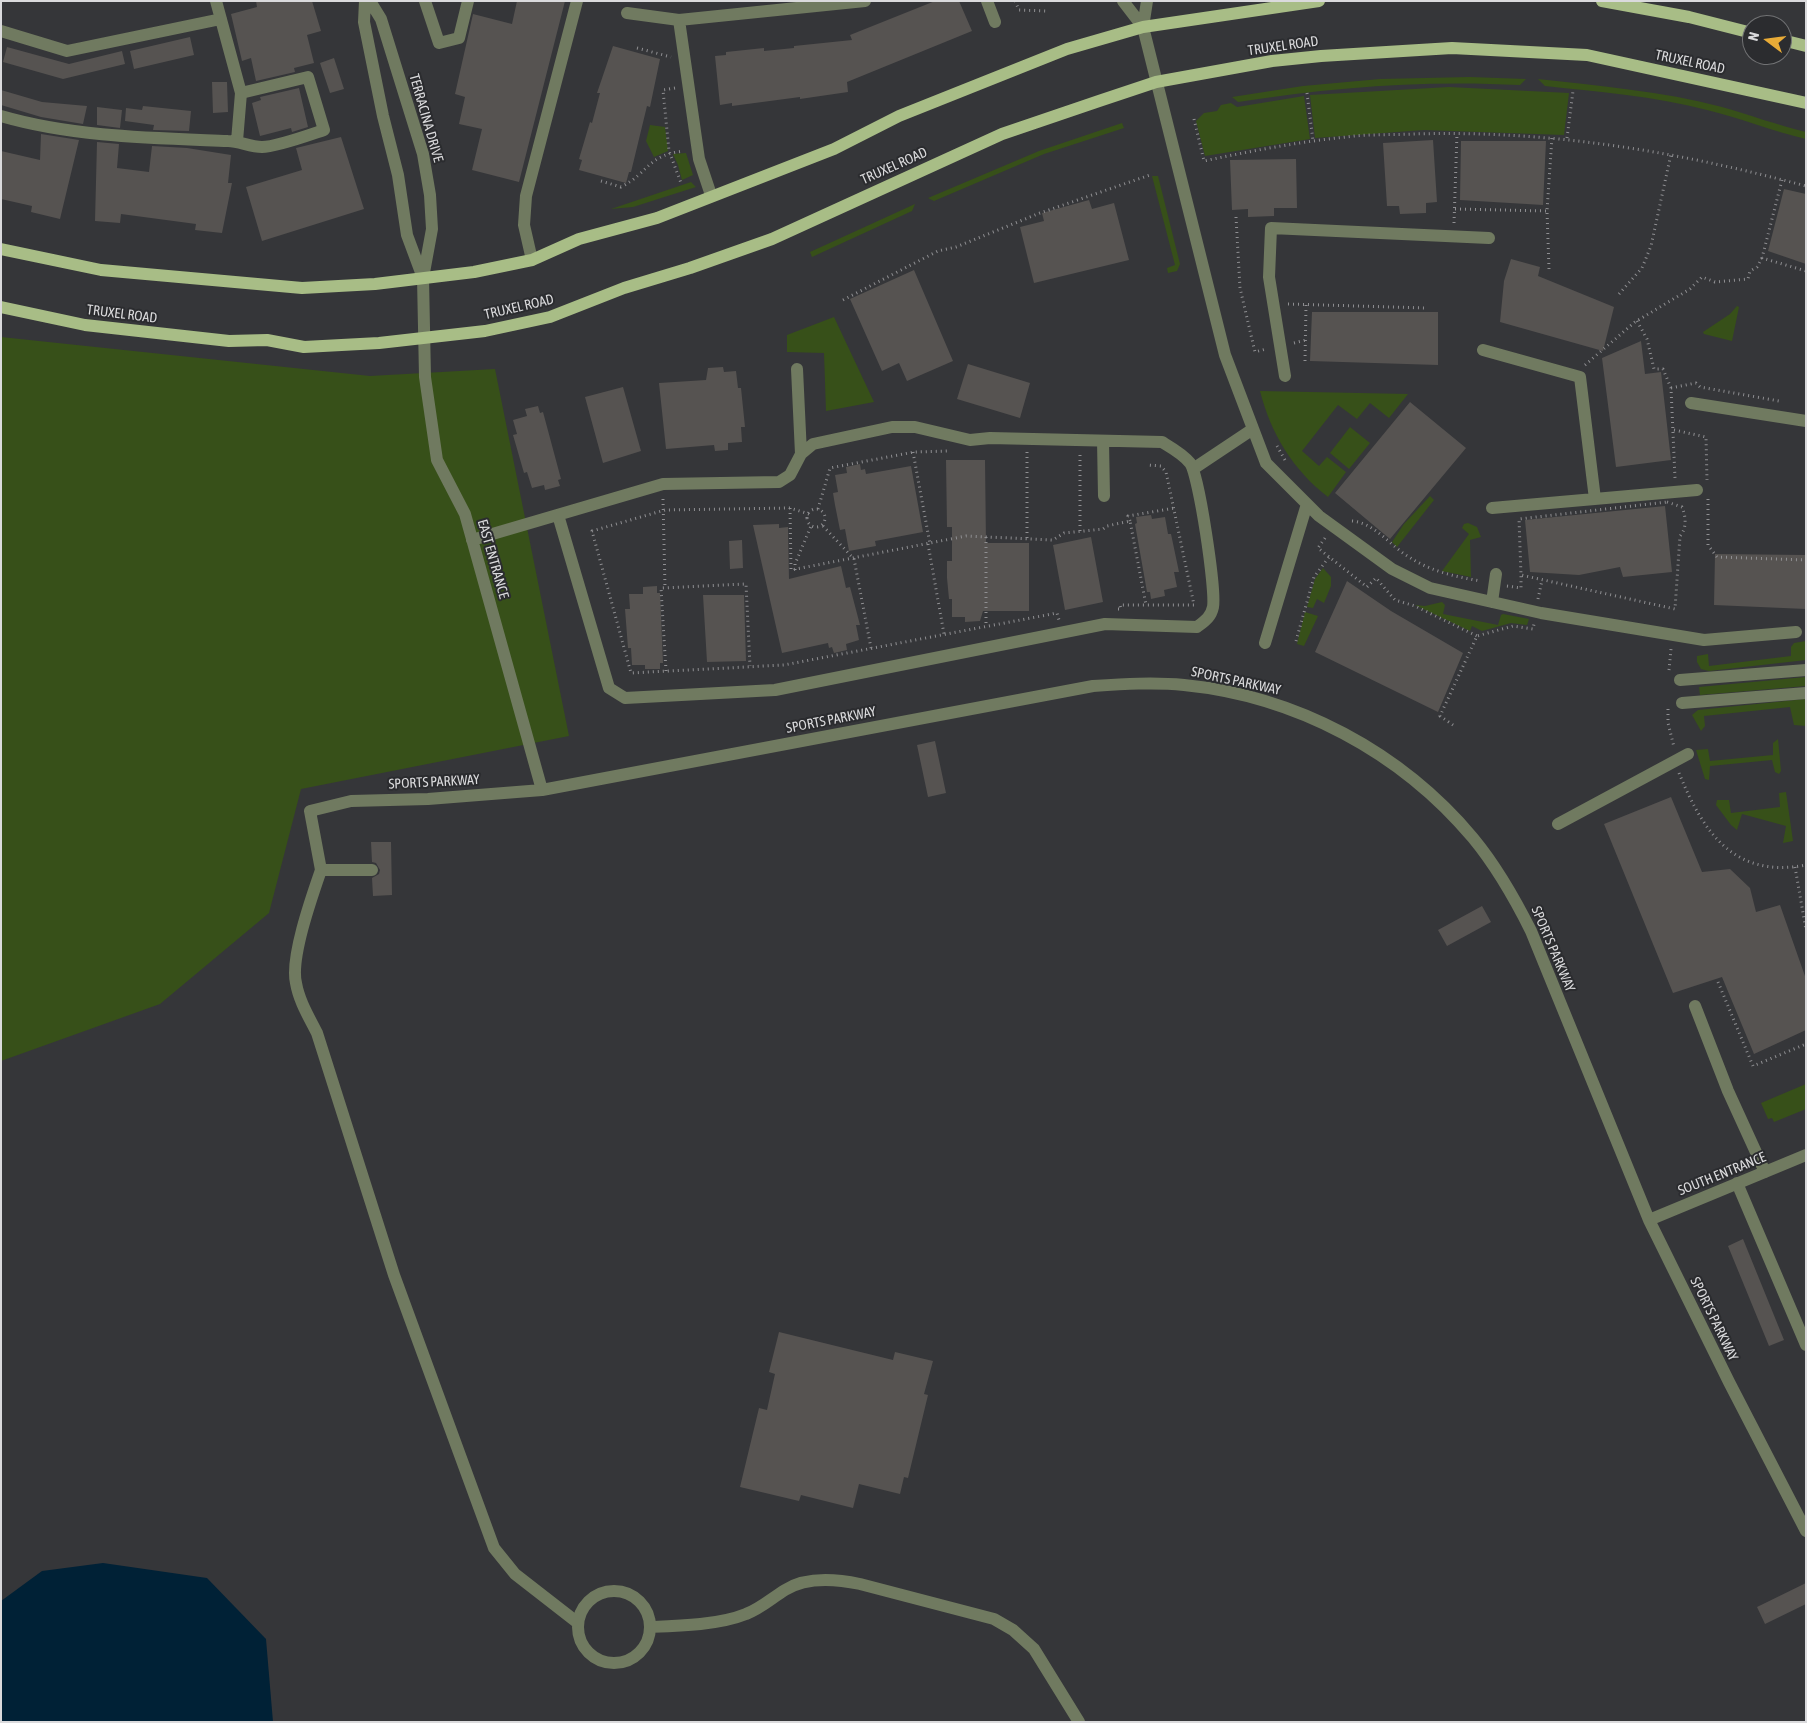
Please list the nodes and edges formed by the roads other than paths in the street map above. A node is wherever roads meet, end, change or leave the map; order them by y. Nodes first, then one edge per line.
1 (216, 1) edge
2 (365, 1) edge
3 (370, 1) edge
4 (425, 1) edge
5 (468, 1) edge
6 (578, 1) edge
7 (865, 1) edge
8 (988, 1) edge
9 (1123, 1) edge
10 (1147, 1) edge
11 (1319, 1) edge
12 (1602, 1) edge
13 (627, 13) dead end
14 (221, 19) junction
15 (679, 20) junction
16 (995, 22) dead end
17 (1143, 27) junction
18 (1742, 30) edge
19 (1, 31) edge
20 (1792, 42) edge
21 (1806, 46) edge
22 (1156, 82) junction
23 (241, 93) junction
24 (1806, 103) edge
25 (1, 116) edge
26 (237, 141) junction
27 (711, 195) junction
28 (1489, 238) dead end
29 (1, 249) edge
30 (532, 260) junction
31 (423, 278) junction
32 (1, 307) edge
33 (424, 338) junction
34 (1482, 350) dead end
35 (797, 369) dead end
36 (1285, 376) dead end
37 (1691, 403) dead end
38 (1806, 421) edge
39 (1253, 429) junction
40 (1103, 441) junction
41 (801, 454) junction
42 (1193, 469) junction
43 (1702, 489) road end
44 (1104, 496) dead end
45 (1595, 498) junction
46 (1307, 504) junction
47 (1492, 508) dead end
48 (558, 515) junction
49 (472, 540) junction
50 (1496, 579) road end
51 (1492, 602) junction
52 (1796, 632) dead end
53 (1266, 643) dead end
54 (1806, 670) edge
55 (1674, 678) road end
56 (1806, 693) edge
57 (1682, 703) dead end
58 (1682, 757) road end
59 (542, 790) junction
60 (1558, 824) dead end
61 (321, 870) junction
62 (372, 870) dead end
63 (1695, 1006) dead end
64 (1806, 1156) edge
65 (1765, 1172) junction
66 (1737, 1183) junction
67 (1649, 1220) junction
68 (1806, 1345) edge
69 (1806, 1531) edge
70 (578, 1623) junction
71 (650, 1627) junction
72 (1079, 1722) edge

1 - 14 street
2 - 31 street, TERRACINA DRIVE
3 - 31 street, TERRACINA DRIVE
4 - 5 street
6 - 30 street
7 - 15 street
8 - 16 street
9 - 17 street
10 - 17 street
11 - 17 main road
12 - 18 main road
13 - 15 street
14 - 19 street
14 - 23 street
15 - 27 street
17 - 22 street
17 - 27 main road
20 - 21 main road
22 - 24 main road, TRUXEL ROAD
22 - 33 main road, TRUXEL ROAD
22 - 39 street
23 - 26 street
23 - 26 street
25 - 26 street
27 - 30 main road
28 - 36 street
29 - 31 main road
30 - 31 main road
31 - 33 street, TERRACINA DRIVE
32 - 33 main road, TRUXEL ROAD
33 - 49 street, EAST ENTRANCE
34 - 45 street
35 - 41 street
37 - 38 street
39 - 42 street
39 - 46 street
40 - 41 street
40 - 42 street
40 - 44 street
41 - 48 street
42 - 48 street
43 - 45 street
45 - 47 street
46 - 51 street
46 - 53 street
48 - 49 street
49 - 59 street, EAST ENTRANCE
50 - 51 street
51 - 52 street
54 - 55 street
56 - 57 street
58 - 60 street
59 - 61 street, SPORTS PARKWAY
59 - 67 street, SPORTS PARKWAY
61 - 62 street
61 - 70 street
63 - 65 street
64 - 65 street, SOUTH ENTRANCE
65 - 66 street, SOUTH ENTRANCE
66 - 67 street, SOUTH ENTRANCE
66 - 68 street
67 - 69 street, SPORTS PARKWAY
70 - 71 street
70 - 71 street
71 - 72 street

